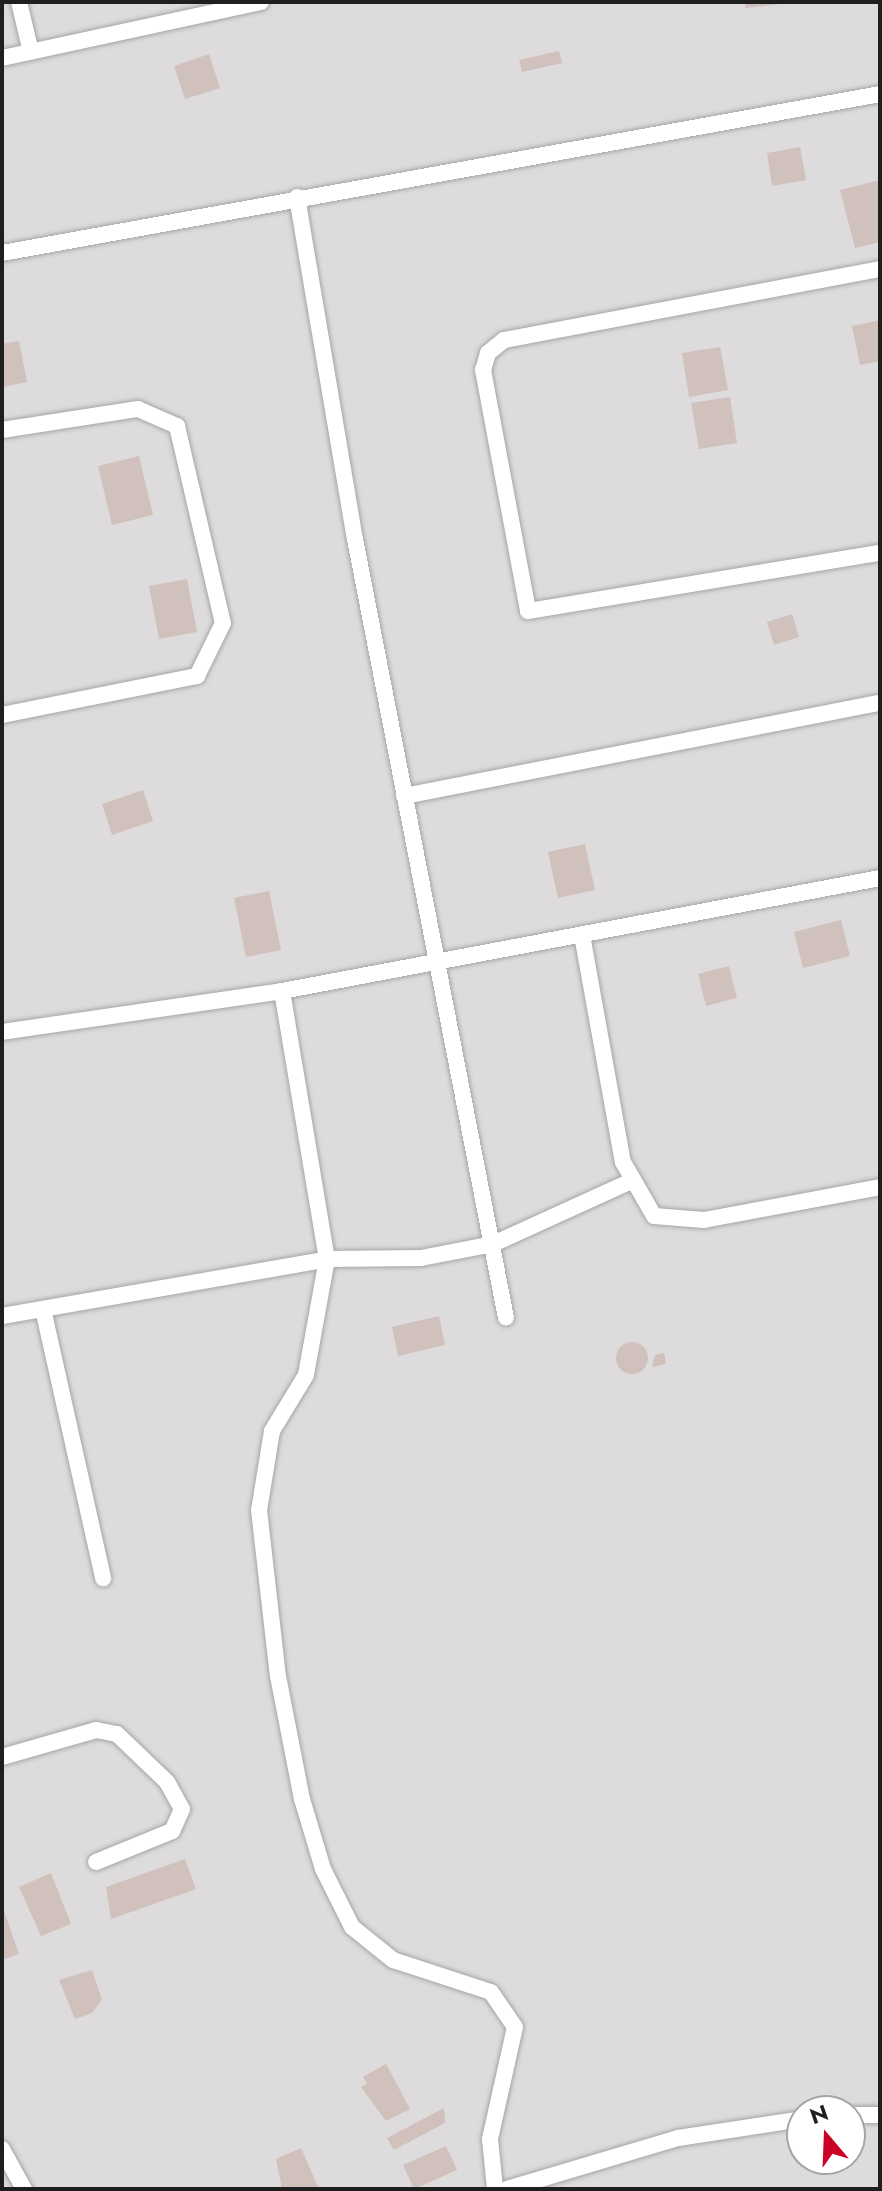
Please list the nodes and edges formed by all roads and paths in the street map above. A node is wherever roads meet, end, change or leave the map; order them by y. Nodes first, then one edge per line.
1 (19, 2) edge
2 (261, 2) edge
3 (31, 52) junction
4 (2, 58) edge
5 (880, 94) edge
6 (297, 197) junction
7 (2, 253) edge
8 (880, 269) edge
9 (2, 430) edge
10 (880, 553) edge
11 (880, 703) edge
12 (2, 715) edge
13 (404, 796) junction
14 (880, 878) edge
15 (582, 935) junction
16 (435, 964) junction
17 (282, 991) junction
18 (2, 1032) edge
19 (631, 1181) junction
20 (880, 1187) edge
21 (493, 1244) junction
22 (327, 1259) junction
23 (43, 1309) junction
24 (2, 1316) edge
25 (506, 1318) dead end
26 (103, 1578) dead end
27 (2, 1757) edge
28 (96, 1862) dead end
29 (786, 2121) edge
30 (2, 2149) edge
31 (24, 2189) edge
32 (495, 2189) edge
33 (507, 2189) edge

1 - 3 street
2 - 3 street
3 - 4 street
5 - 6 street
6 - 7 street
6 - 13 street
8 - 10 street
9 - 12 street
11 - 13 street
13 - 16 street
14 - 15 street
15 - 16 street
15 - 19 street
16 - 17 street
16 - 21 street
17 - 18 street
17 - 22 street
19 - 20 street
19 - 21 street
21 - 22 street
21 - 25 street
22 - 23 street
22 - 32 street
23 - 24 street
23 - 26 street
27 - 28 street
29 - 33 street
30 - 31 street

